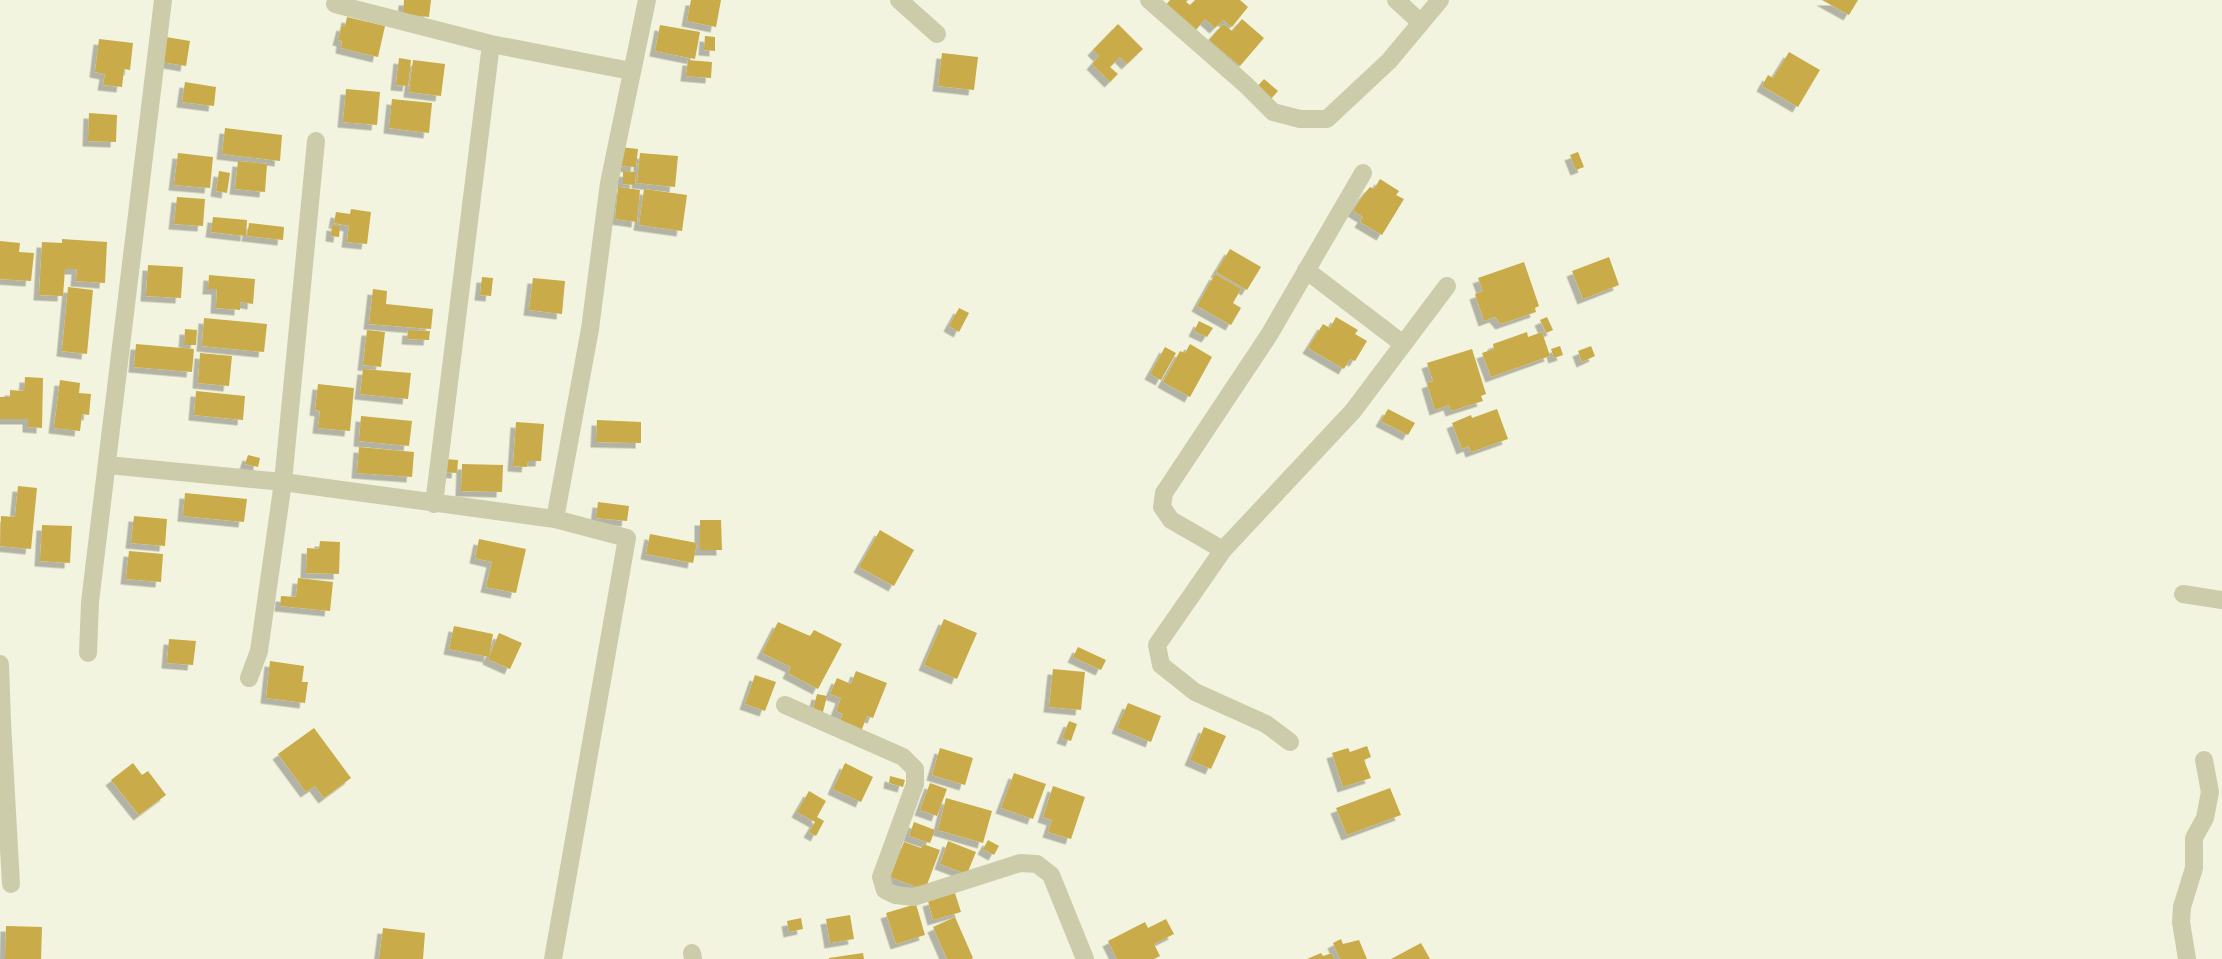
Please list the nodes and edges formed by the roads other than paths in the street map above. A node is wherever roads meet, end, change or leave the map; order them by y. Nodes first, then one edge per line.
1 (163, 0) edge
2 (646, 0) edge
3 (899, 0) edge
4 (1149, 0) edge
5 (1396, 0) edge
6 (1440, 0) edge
7 (336, 4) dead end
8 (1421, 22) junction
9 (937, 34) dead end
10 (491, 44) junction
11 (631, 71) junction
12 (316, 141) dead end
13 (1363, 173) dead end
14 (1306, 270) junction
15 (1447, 286) dead end
16 (1403, 344) junction
17 (108, 465) junction
18 (283, 482) junction
19 (434, 504) junction
20 (555, 519) junction
21 (1223, 550) junction
22 (2183, 594) dead end
23 (2222, 600) edge
24 (88, 653) dead end
25 (0, 664) edge
26 (249, 678) dead end
27 (785, 705) dead end
28 (1, 722) edge
29 (1290, 742) dead end
30 (2204, 760) dead end
31 (11, 884) dead end
32 (553, 959) edge
33 (1085, 959) edge
34 (2187, 959) edge

1 - 17 street
2 - 11 street
3 - 9 street
4 - 8 street
5 - 8 street
6 - 8 street
7 - 10 street
10 - 11 street
10 - 19 street
11 - 20 street
12 - 18 street
13 - 14 street
14 - 16 street
14 - 21 street
15 - 16 street
16 - 21 street
17 - 18 street
17 - 24 street
18 - 19 street
18 - 26 street
19 - 20 street
20 - 32 street
21 - 29 street
22 - 23 street
25 - 28 street
27 - 33 street
28 - 31 street
30 - 34 street

